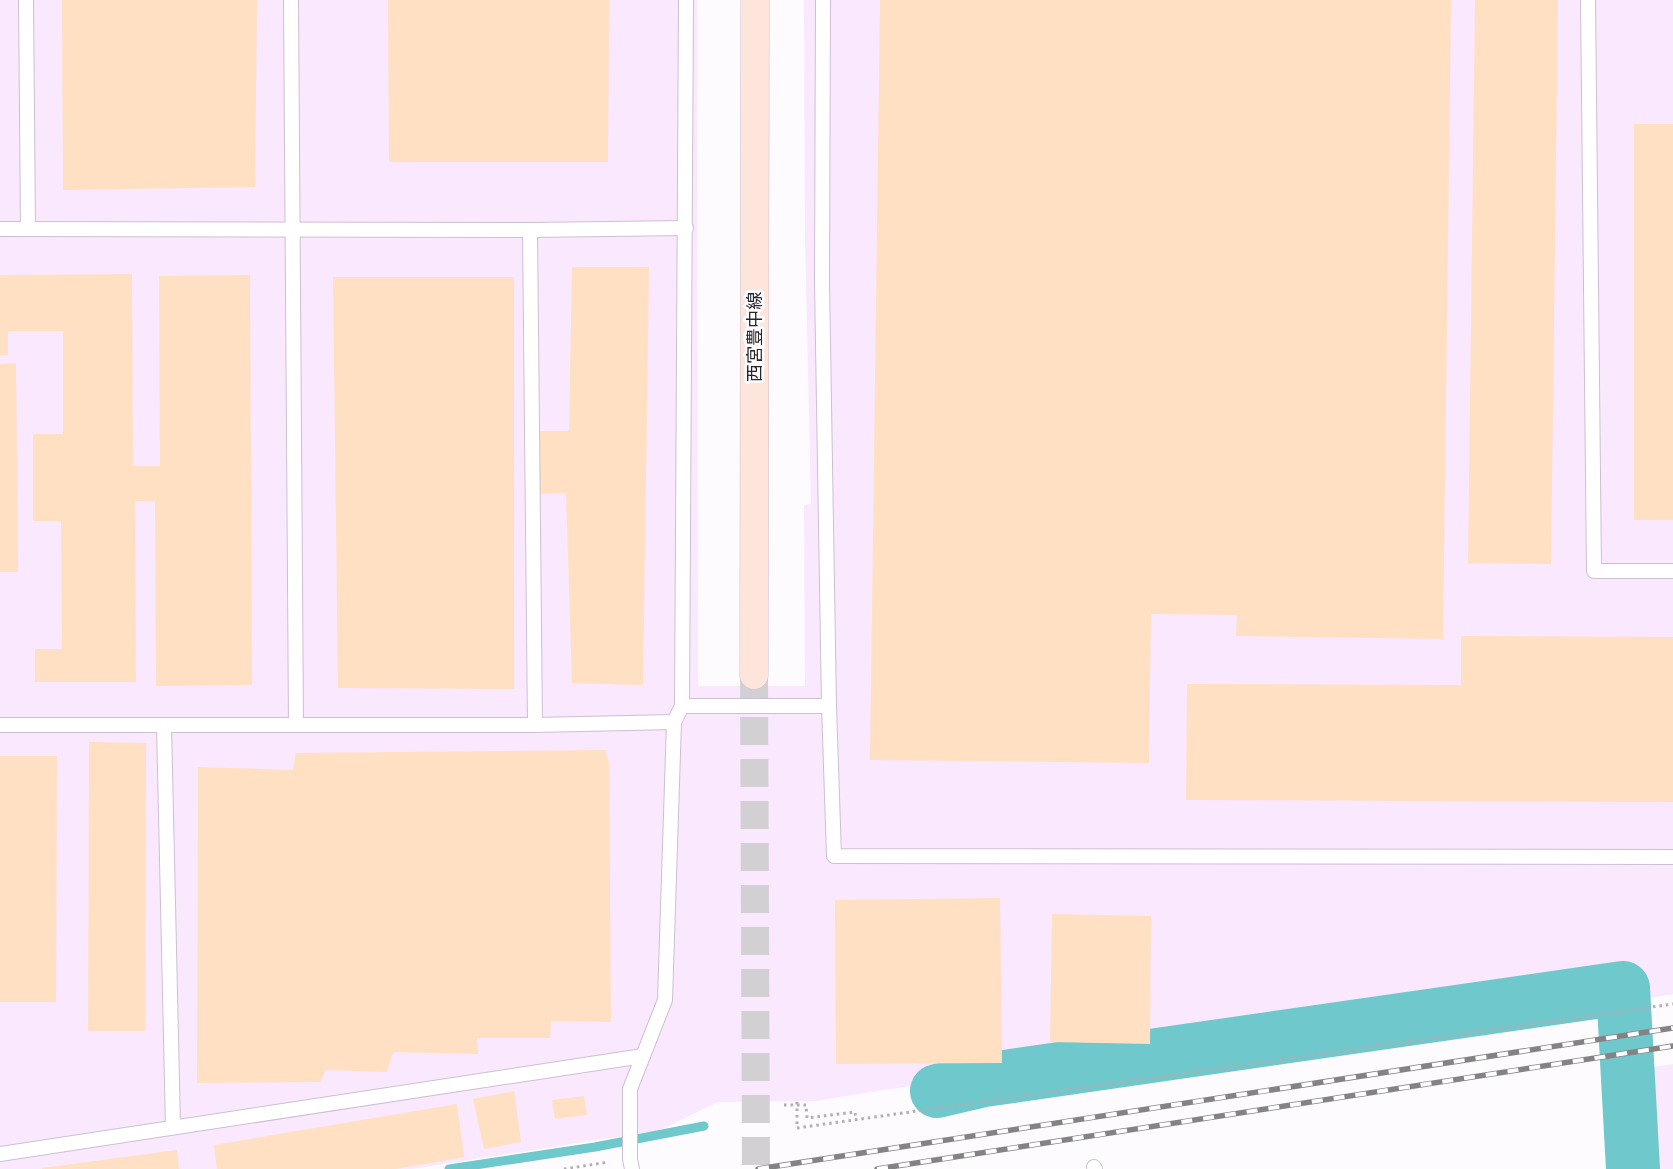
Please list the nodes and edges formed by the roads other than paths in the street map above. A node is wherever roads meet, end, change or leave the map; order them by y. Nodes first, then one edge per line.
1 (26, 0) edge
2 (291, 0) edge
3 (686, 0) edge
4 (755, 0) edge
5 (823, 0) edge
6 (1588, 0) edge
7 (686, 228) junction
8 (0, 229) edge
9 (28, 229) junction
10 (292, 230) junction
11 (530, 230) junction
12 (1673, 570) edge
13 (754, 675) tunnel mouth
14 (682, 706) junction
15 (829, 706) junction
16 (674, 722) junction
17 (0, 725) edge
18 (164, 725) junction
19 (296, 725) junction
20 (534, 725) junction
21 (1673, 857) edge
22 (643, 1056) junction
23 (173, 1127) junction
24 (0, 1154) edge
25 (631, 1164) edge

1 - 9 lane
2 - 10 lane
3 - 7 lane
4 - 13 main road, 西宮豊中線
5 - 15 lane
6 - 12 lane
7 - 11 lane
7 - 14 lane
8 - 9 lane
9 - 10 lane
10 - 11 lane
10 - 19 lane
11 - 20 lane
14 - 15 lane
14 - 16 lane
15 - 21 lane
16 - 20 lane
16 - 22 lane
17 - 18 lane
18 - 19 lane
18 - 23 lane
19 - 20 lane
22 - 23 lane
22 - 25 lane
23 - 24 lane

